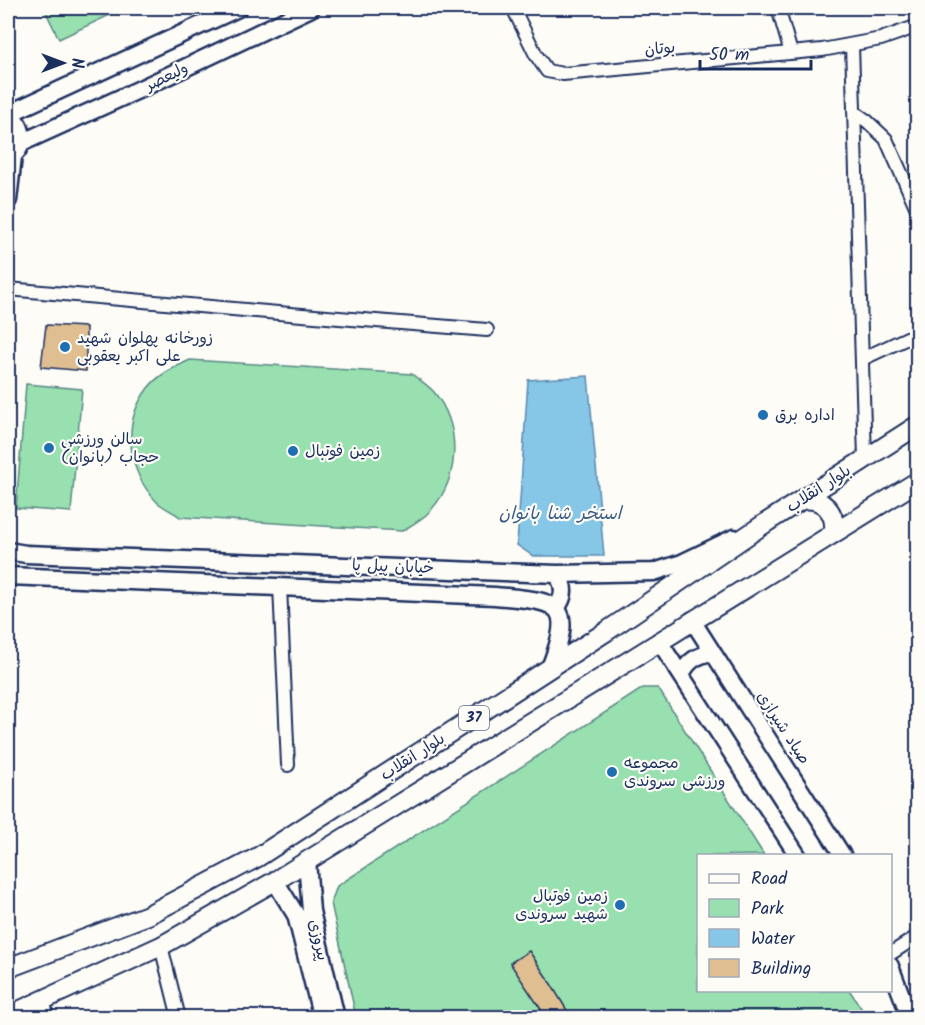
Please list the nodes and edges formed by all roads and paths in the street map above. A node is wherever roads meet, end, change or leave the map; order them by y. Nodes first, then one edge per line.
1 (238, 8) edge
2 (310, 8) edge
3 (513, 8) edge
4 (778, 8) edge
5 (918, 26) edge
6 (852, 45) junction
7 (791, 53) junction
8 (854, 112) junction
9 (8, 114) edge
10 (14, 153) edge
11 (8, 200) edge
12 (918, 211) edge
13 (8, 289) edge
14 (488, 330) dead end
15 (918, 333) edge
16 (862, 359) junction
17 (918, 425) edge
18 (865, 459) junction
19 (918, 481) edge
20 (802, 500) junction
21 (767, 522) junction
22 (834, 532) junction
23 (8, 551) edge
24 (557, 574) junction
25 (8, 576) edge
26 (280, 586) junction
27 (556, 608) junction
28 (692, 620) junction
29 (659, 641) junction
30 (713, 652) junction
31 (550, 668) junction
32 (681, 675) junction
33 (288, 765) dead end
34 (797, 854) edge
35 (842, 854) edge
36 (308, 861) junction
37 (275, 881) junction
38 (918, 936) edge
39 (161, 946) junction
40 (892, 953) edge
41 (8, 968) edge
42 (892, 968) edge
43 (46, 1009) edge
44 (8, 1016) edge
45 (179, 1017) edge
46 (322, 1017) edge
47 (336, 1017) edge
48 (910, 1017) edge

1 - 9 main road, ولیعصر
2 - 10 main road, ولیعصر
3 - 7 street, بوتان
4 - 7 street
5 - 6 street, بوتان
6 - 7 street, بوتان
6 - 8 street
8 - 12 street
8 - 16 street
9 - 10 main road
10 - 11 main road
13 - 14 street
15 - 16 street
16 - 18 street
17 - 18 main road, بلوار انقلاب / 37
18 - 20 main road, بلوار انقلاب / 37
19 - 22 main road, بلوار انقلاب / 37
20 - 21 main road, بلوار انقلاب / 37
20 - 22 main road
21 - 24 main road, خیابان پیل پا
21 - 31 main road, بلوار انقلاب / 37
22 - 28 main road, بلوار انقلاب / 37
23 - 24 main road, خیابان پیل پا
24 - 27 main road
25 - 26 main road, خیابان پیل پا
26 - 27 main road, خیابان پیل پا
26 - 33 street
27 - 31 main road
28 - 29 main road, بلوار انقلاب / 37
28 - 30 street, صیاد شیرازی
29 - 32 street
29 - 36 main road, بلوار انقلاب / 37
30 - 32 street
30 - 35 street, صیاد شیرازی
31 - 41 main road, بلوار انقلاب / 37
32 - 34 street
36 - 37 main road, بلوار انقلاب / 37
36 - 47 main road, پیروزی
37 - 39 main road, بلوار انقلاب / 37
37 - 46 main road, پیروزی
38 - 40 street
39 - 43 main road, بلوار انقلاب / 37
39 - 45 street
42 - 48 street
43 - 44 main road, بلوار انقلاب / 37

